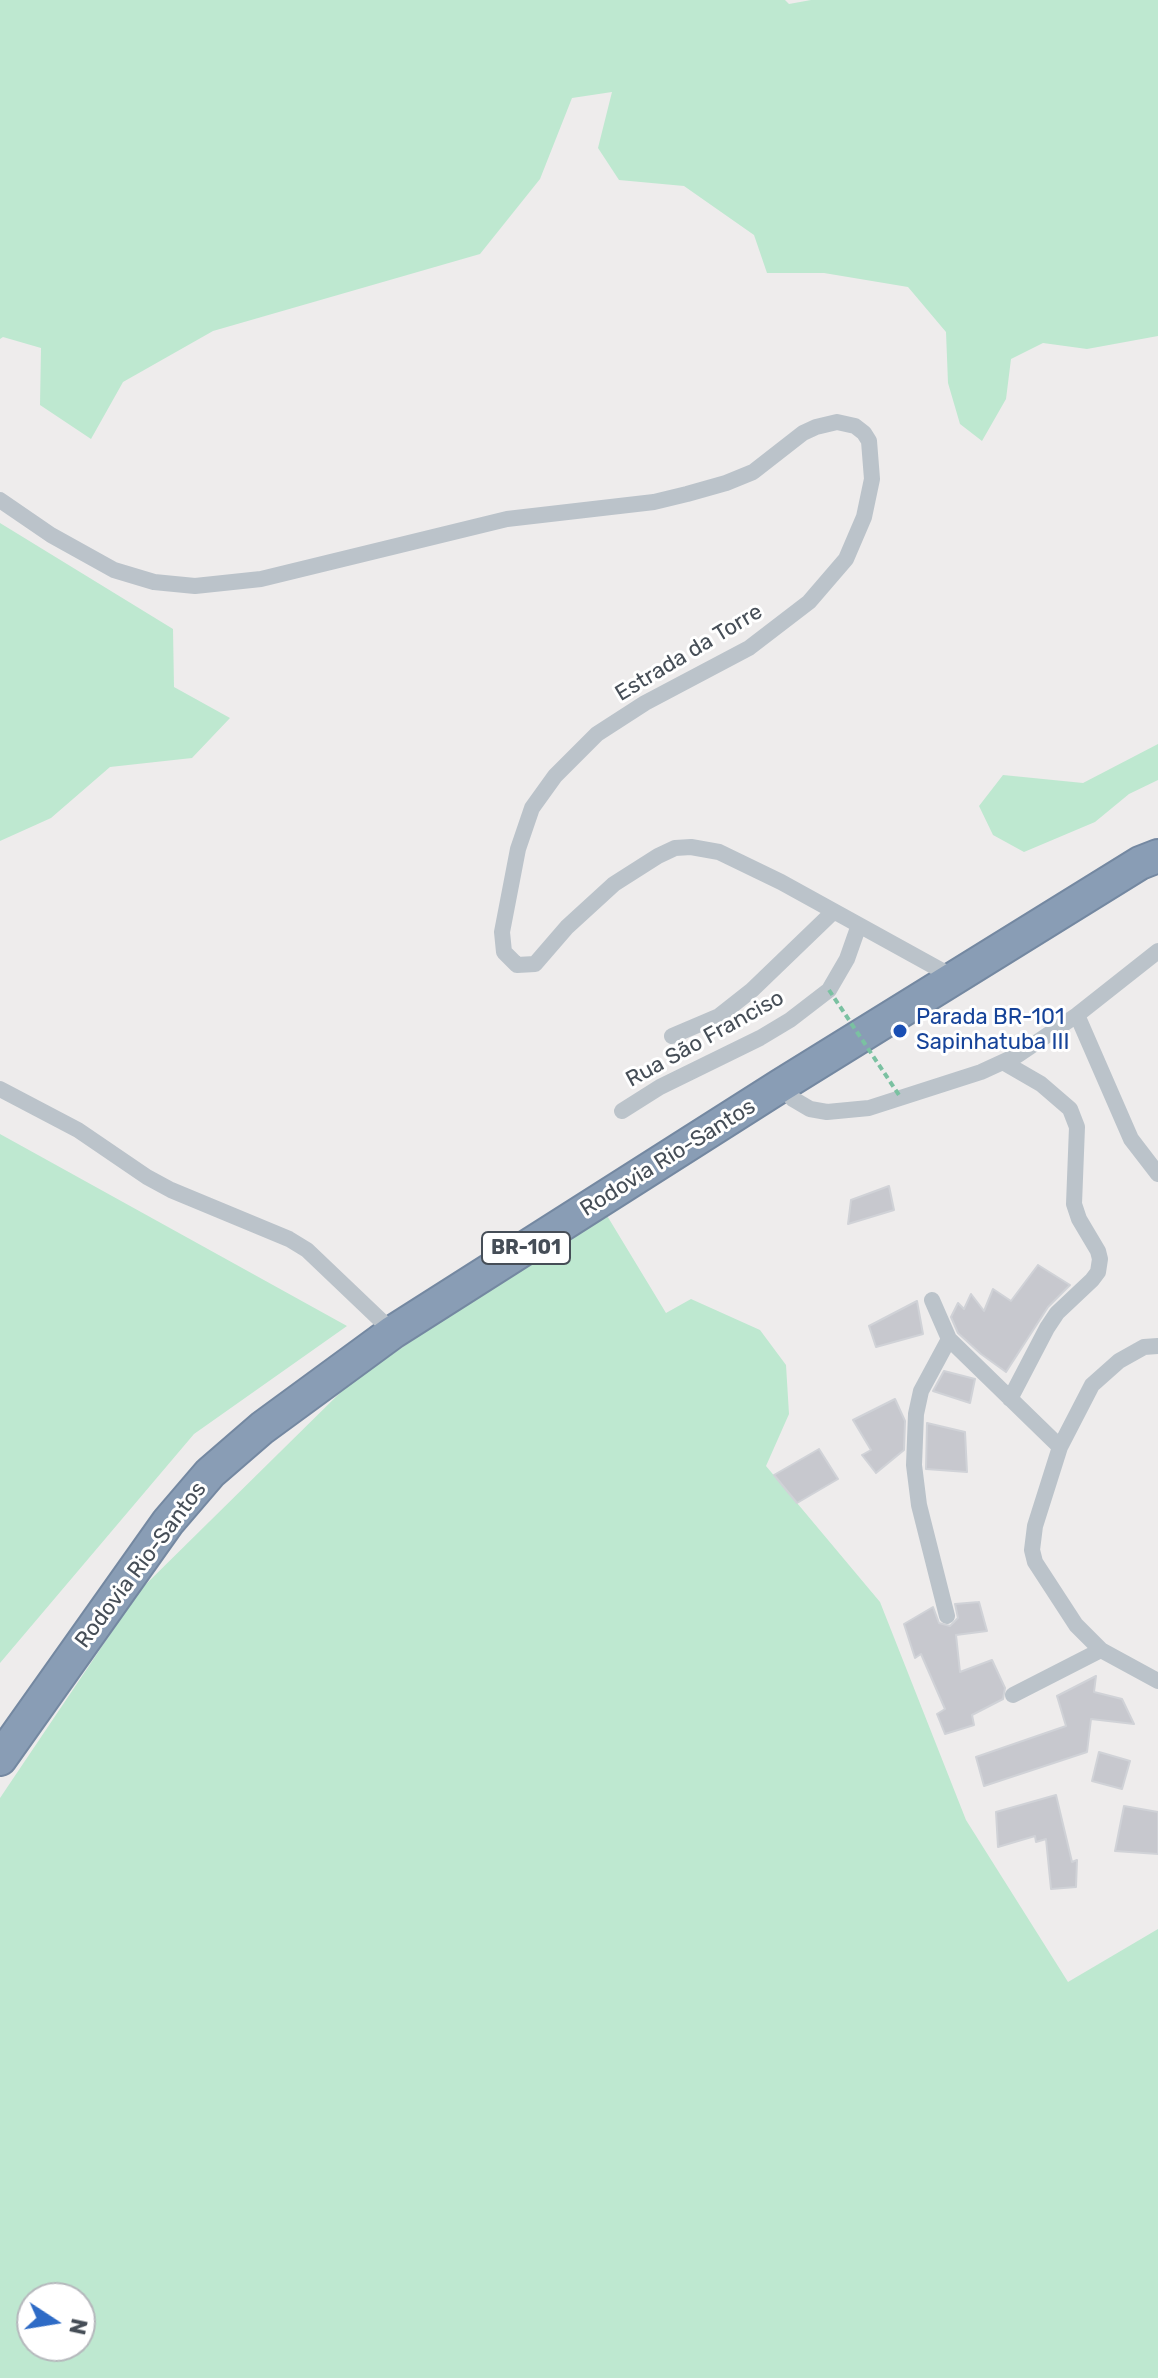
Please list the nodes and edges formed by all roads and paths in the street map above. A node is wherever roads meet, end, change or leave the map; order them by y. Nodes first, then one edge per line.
1 (0, 500) edge
2 (1158, 856) edge
3 (833, 912) junction
4 (859, 925) junction
5 (1158, 951) edge
6 (955, 978) junction
7 (829, 990) junction
8 (1077, 1015) junction
9 (672, 1036) dead end
10 (1003, 1062) junction
11 (780, 1086) junction
12 (0, 1089) edge
13 (901, 1098) junction
14 (622, 1111) dead end
15 (1158, 1174) edge
16 (932, 1300) dead end
17 (393, 1332) junction
18 (949, 1339) junction
19 (1158, 1346) edge
20 (1010, 1399) junction
21 (1060, 1447) junction
22 (947, 1616) dead end
23 (1101, 1650) junction
24 (1158, 1681) edge
25 (1013, 1695) dead end
26 (0, 1759) edge

1 - 3 street, Estrada da Torre
2 - 6 highway, Rodovia Rio-Santos / BR-101
3 - 4 street, Estrada da Torre
3 - 9 street
4 - 6 street, Estrada da Torre
4 - 7 street, Rua São Franciso
5 - 8 street
6 - 11 highway, Rodovia Rio-Santos / BR-101
7 - 13 path, bridge
7 - 14 street, Rua São Franciso
8 - 10 street
8 - 15 street
10 - 13 street
10 - 20 street
11 - 13 street
11 - 17 highway, Rodovia Rio-Santos / BR-101
12 - 17 street
16 - 18 street
17 - 26 highway, Rodovia Rio-Santos / BR-101
18 - 20 street
18 - 22 street
19 - 21 street
20 - 21 street
21 - 23 street
23 - 24 street
23 - 25 street

